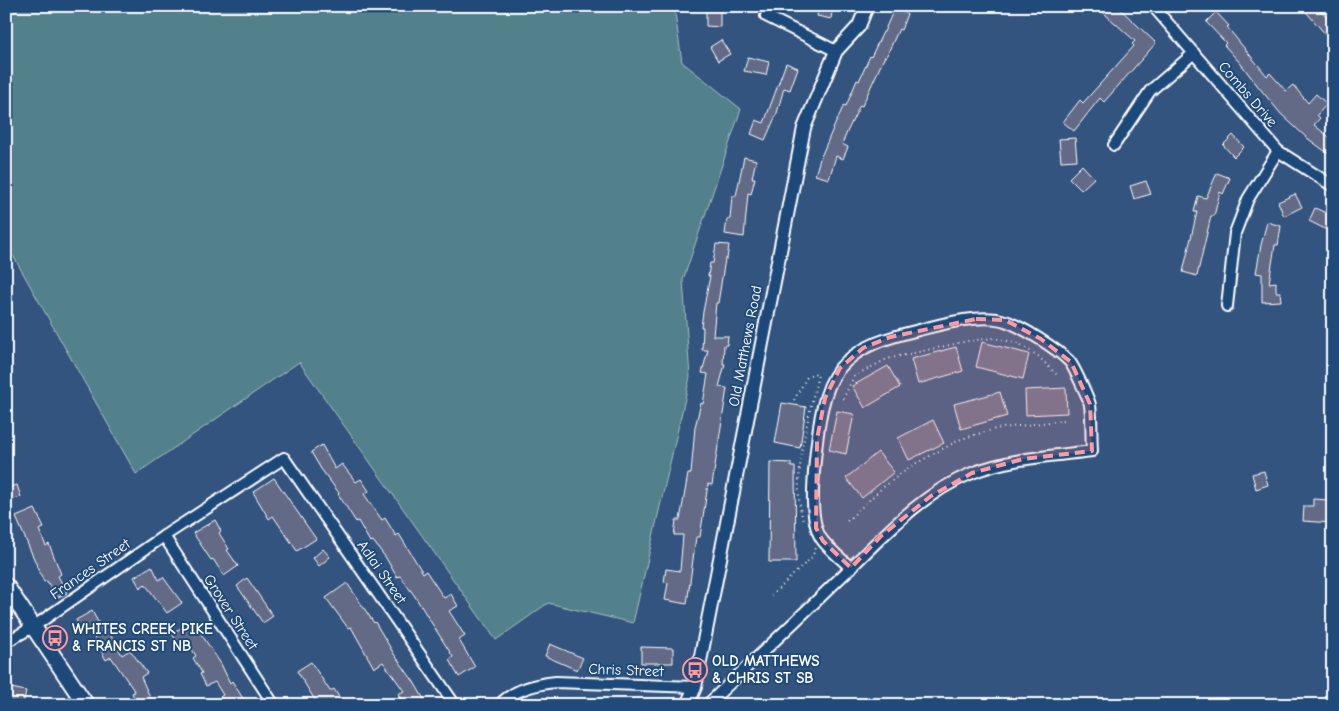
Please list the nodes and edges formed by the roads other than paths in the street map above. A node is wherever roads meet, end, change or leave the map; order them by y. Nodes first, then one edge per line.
1 (867, 6) edge
2 (1153, 6) edge
3 (766, 16) dead end
4 (836, 52) junction
5 (1194, 53) junction
6 (1114, 145) dead end
7 (1278, 151) junction
8 (1333, 186) edge
9 (1227, 306) dead end
10 (284, 458) joint
11 (164, 536) junction
12 (851, 568) junction
13 (6, 586) edge
14 (33, 626) junction
15 (6, 642) edge
16 (696, 687) junction
17 (86, 705) edge
18 (274, 705) edge
19 (455, 705) edge
20 (499, 705) edge
21 (688, 705) edge
22 (707, 705) edge

1 - 4 street, Old Matthews Road
2 - 5 street, Combs Drive
3 - 4 street
4 - 16 street, Old Matthews Road
5 - 6 street
5 - 7 street, Combs Drive
7 - 8 street, Combs Drive
7 - 9 street
10 - 11 street, Frances Street
10 - 19 street, Adlai Street
11 - 14 street, Frances Street
11 - 18 street, Grover Street
12 - 12 street
12 - 22 street
13 - 14 main road
14 - 15 street, Frances Street
14 - 17 main road
16 - 20 street, Chris Street
16 - 21 street, Old Matthews Road

